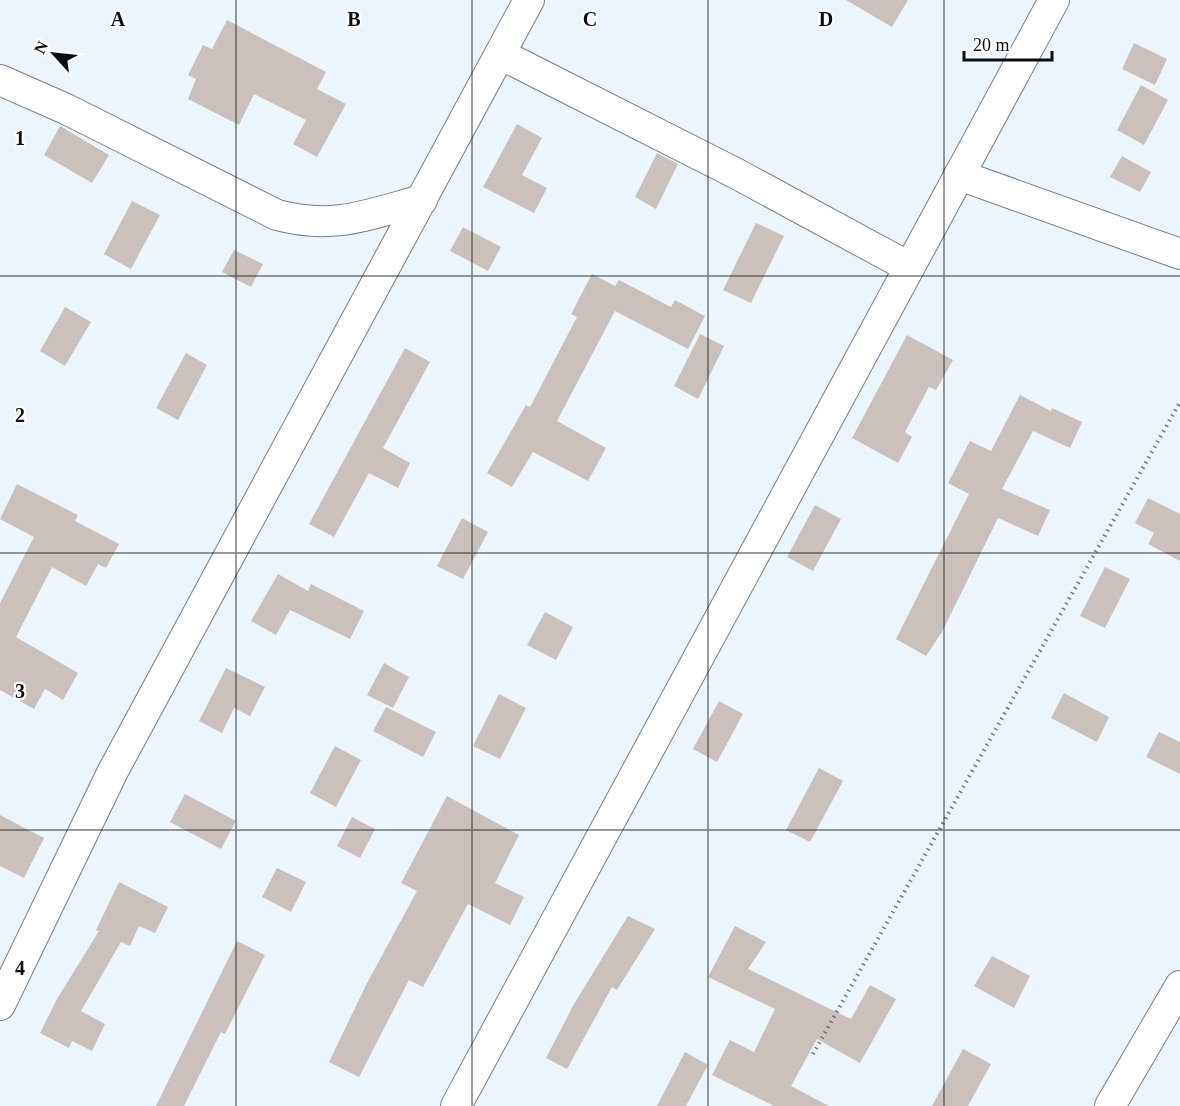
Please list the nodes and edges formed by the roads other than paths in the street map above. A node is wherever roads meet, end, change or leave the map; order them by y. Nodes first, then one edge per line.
1 (529, 0) edge
2 (1054, 0) edge
3 (500, 54) junction
4 (0, 80) edge
5 (959, 175) junction
6 (422, 200) junction
7 (1180, 254) edge
8 (909, 267) junction
9 (1180, 986) edge
10 (0, 1005) edge
11 (456, 1106) edge
12 (1110, 1106) edge

1 - 3 street
2 - 5 street
3 - 6 street
3 - 8 street
4 - 6 street
5 - 7 street
5 - 8 street
6 - 10 street
8 - 11 street
9 - 12 street

